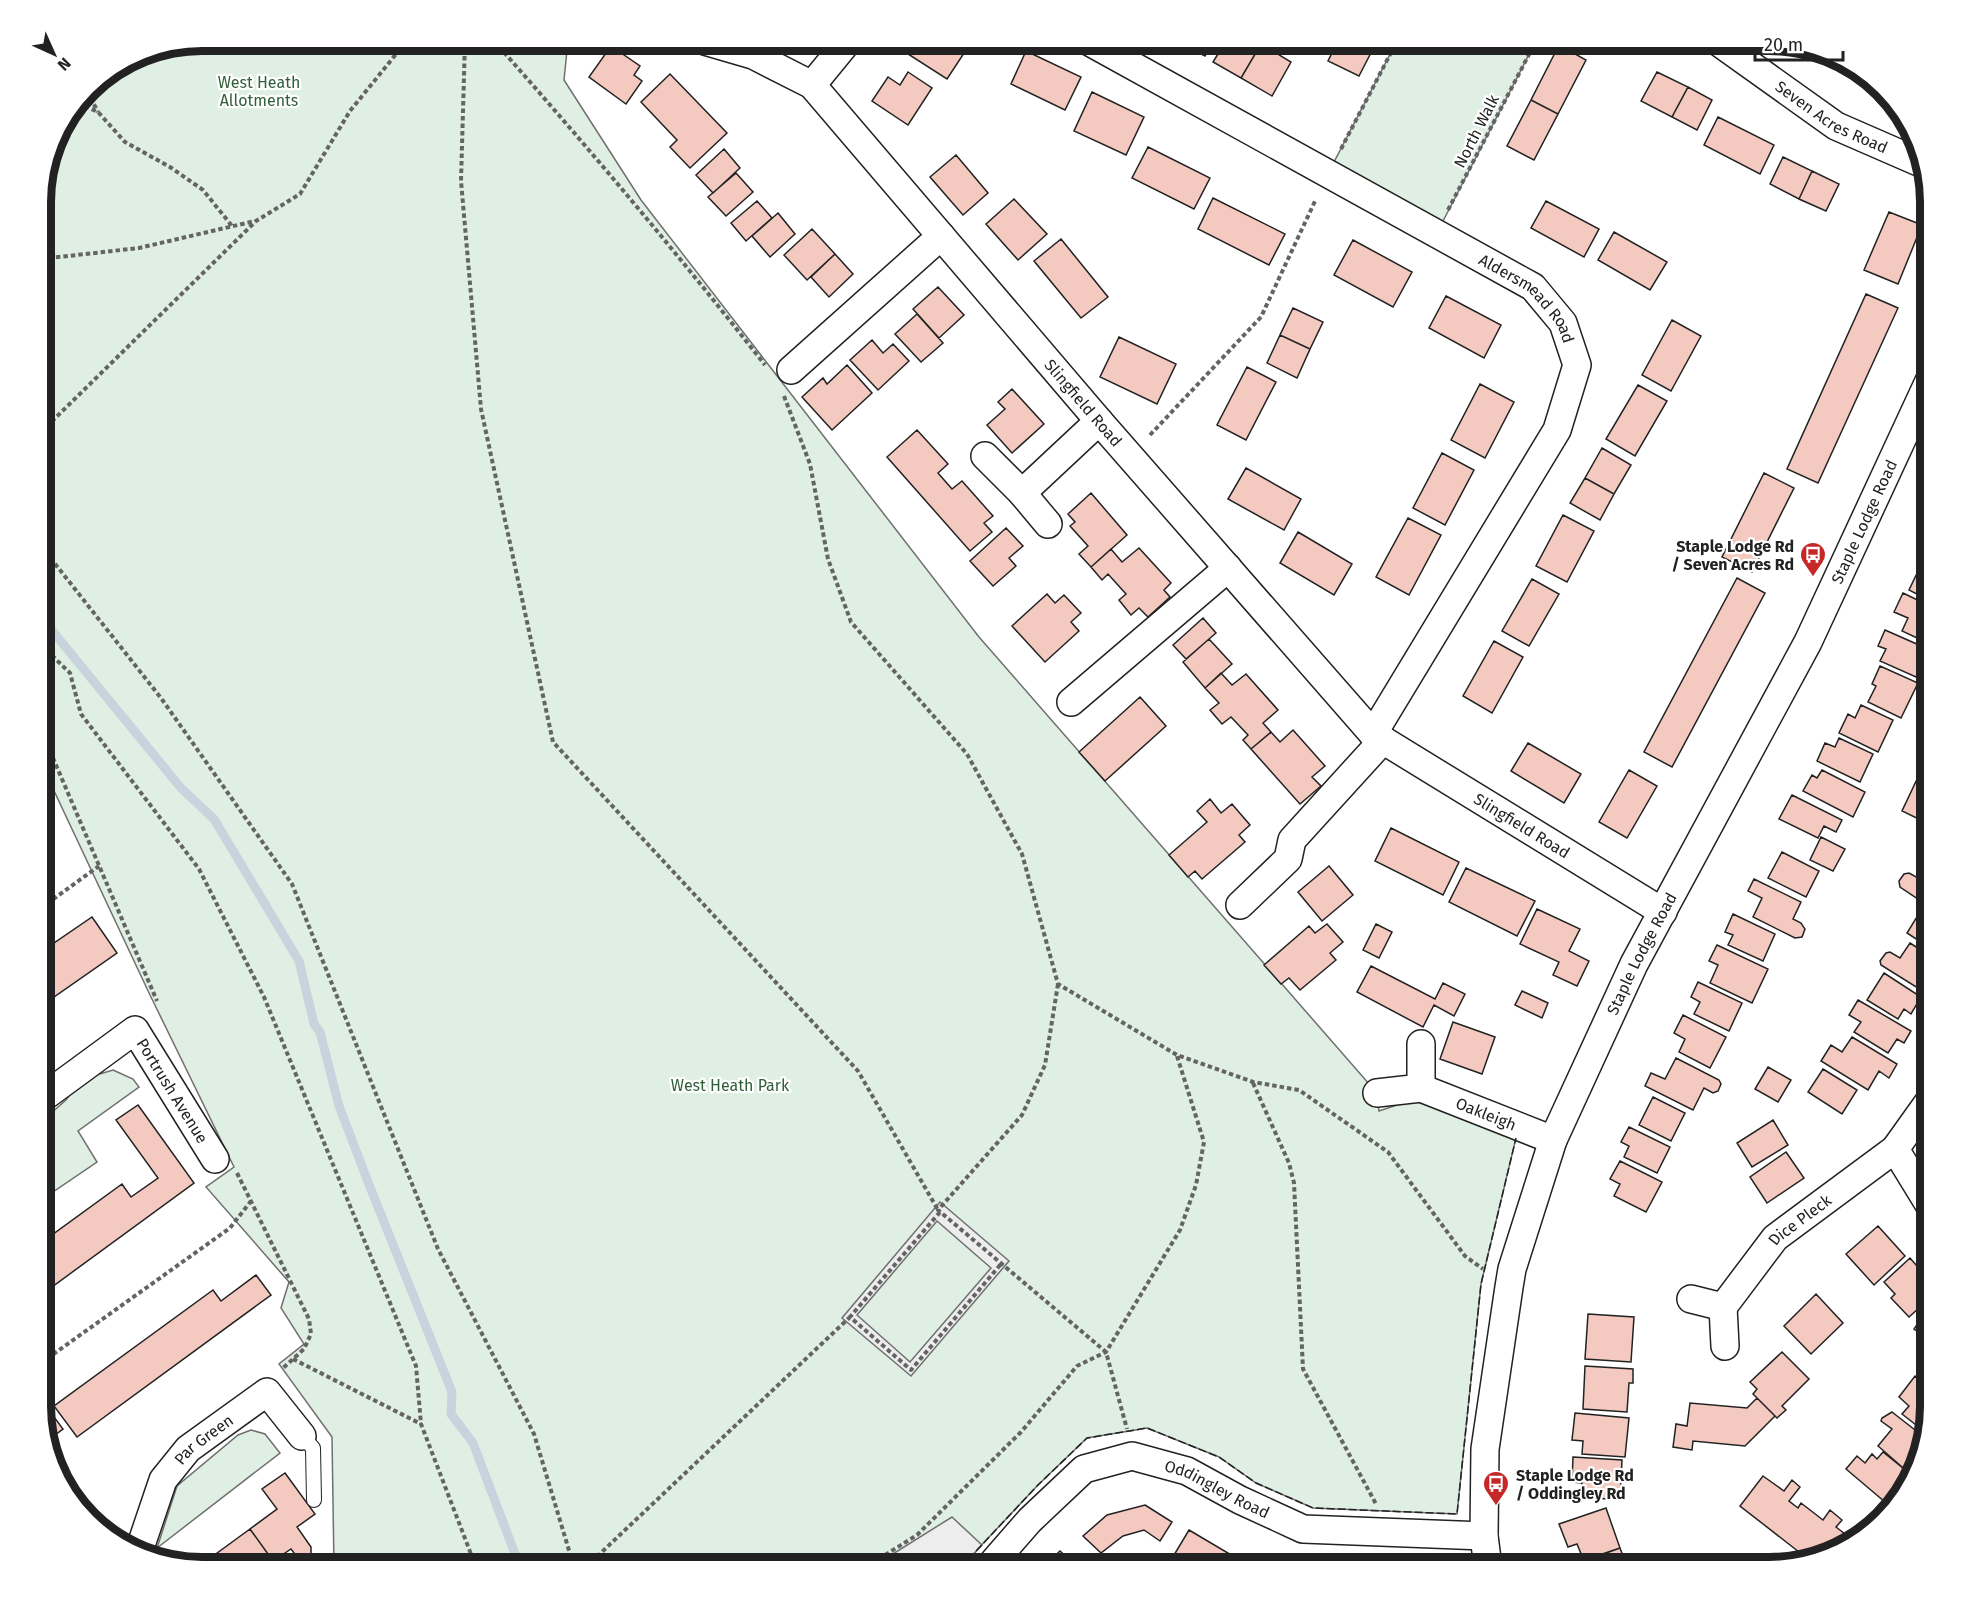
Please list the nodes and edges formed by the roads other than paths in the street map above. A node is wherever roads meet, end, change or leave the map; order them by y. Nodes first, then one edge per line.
1 (740, 51) edge
2 (839, 51) edge
3 (1108, 51) edge
4 (1732, 51) edge
5 (812, 85) junction
6 (1914, 158) edge
7 (941, 236) junction
8 (780, 376) road end
9 (1920, 401) edge
10 (1099, 421) junction
11 (985, 456) dead end
12 (1022, 493) junction
13 (1048, 524) dead end
14 (1228, 568) junction
15 (1071, 702) dead end
16 (1378, 737) junction
17 (1240, 905) dead end
18 (1663, 912) junction
19 (1421, 1044) dead end
20 (1421, 1088) junction
21 (51, 1092) edge
22 (1377, 1093) dead end
23 (1920, 1114) edge
24 (1553, 1140) junction
25 (1895, 1149) junction
26 (215, 1159) road end
27 (1920, 1190) edge
28 (1691, 1299) dead end
29 (1723, 1307) junction
30 (1725, 1346) dead end
31 (302, 1436) joint
32 (315, 1500) dead end
33 (1484, 1536) junction
34 (141, 1544) edge
35 (998, 1557) edge
36 (1487, 1557) edge

1 - 5 street, Slingfield Road
2 - 5 street
3 - 16 street, Aldersmead Road
4 - 6 street, Seven Acres Road
5 - 7 street, Slingfield Road
7 - 8 street
7 - 10 street, Slingfield Road
9 - 18 street, Staple Lodge Road
10 - 12 street
10 - 14 street, Slingfield Road
11 - 12 street
12 - 13 street
14 - 15 street
14 - 16 street, Slingfield Road
16 - 17 street
16 - 18 street, Slingfield Road
18 - 24 street, Staple Lodge Road
19 - 20 street
20 - 22 street, Oakleigh
20 - 24 street, Oakleigh
21 - 26 street, Portrush Avenue
23 - 25 street, Dice Pleck
24 - 33 street, Staple Lodge Road
25 - 27 street
25 - 29 street, Dice Pleck
28 - 29 street
29 - 30 street
31 - 32 lane
31 - 34 street, Par Green
33 - 35 street, Oddingley Road
33 - 36 street, Staple Lodge Road

